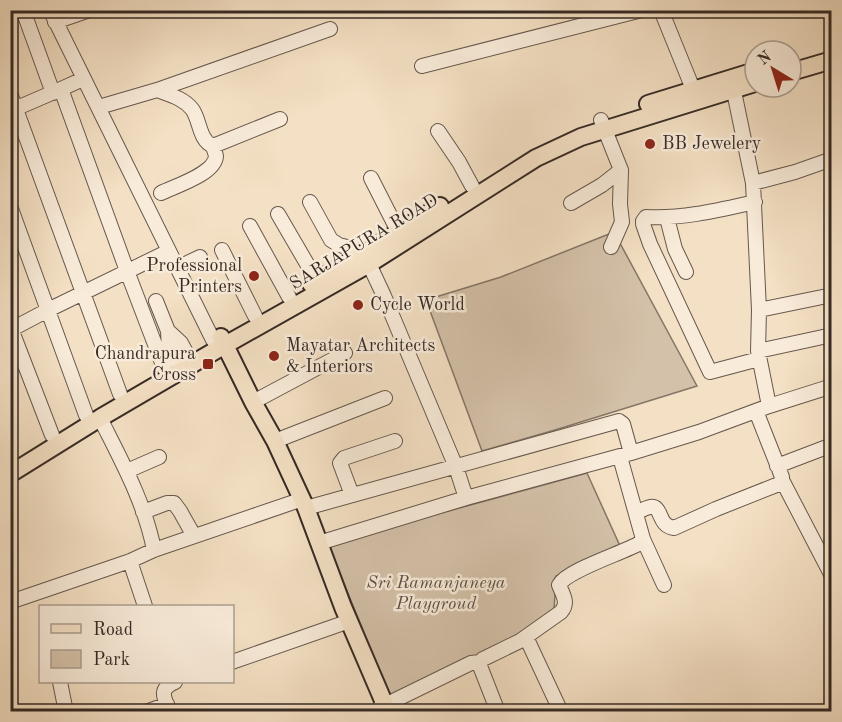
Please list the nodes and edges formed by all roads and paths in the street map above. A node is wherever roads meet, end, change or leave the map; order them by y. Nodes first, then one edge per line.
1 (23, 10) edge
2 (90, 10) edge
3 (642, 10) edge
4 (661, 10) edge
5 (52, 16) edge
6 (330, 29) dead end
7 (831, 49) edge
8 (803, 57) edge
9 (831, 60) edge
10 (422, 66) dead end
11 (803, 68) edge
12 (743, 78) edge
13 (82, 79) junction
14 (732, 84) junction
15 (743, 84) edge
16 (693, 89) junction
17 (157, 90) junction
18 (57, 91) junction
19 (10, 93) edge
20 (99, 107) junction
21 (14, 109) edge
22 (280, 118) dead end
23 (603, 125) junction
24 (438, 131) dead end
25 (213, 146) junction
26 (831, 159) edge
27 (621, 170) junction
28 (371, 178) dead end
29 (753, 183) junction
30 (472, 186) junction
31 (161, 193) dead end
32 (310, 202) dead end
33 (755, 202) junction
34 (571, 203) dead end
35 (10, 206) edge
36 (278, 214) dead end
37 (667, 218) junction
38 (250, 226) dead end
39 (398, 231) junction
40 (611, 247) dead end
41 (222, 250) dead end
42 (172, 251) junction
43 (200, 257) dead end
44 (362, 261) junction
45 (180, 267) junction
46 (127, 271) junction
47 (686, 272) dead end
48 (317, 281) junction
49 (84, 292) junction
50 (831, 295) edge
51 (289, 297) junction
52 (156, 301) dead end
53 (48, 310) junction
54 (759, 310) junction
55 (255, 316) junction
56 (11, 328) edge
57 (831, 335) edge
58 (219, 342) junction
59 (345, 353) dead end
60 (758, 355) junction
61 (176, 361) junction
62 (831, 386) edge
63 (120, 394) junction
64 (385, 398) dead end
65 (253, 402) junction
66 (763, 409) junction
67 (93, 416) junction
68 (52, 435) junction
69 (275, 441) junction
70 (395, 441) dead end
71 (831, 445) edge
72 (625, 455) junction
73 (159, 457) dead end
74 (10, 462) edge
75 (456, 466) junction
76 (777, 466) junction
77 (127, 471) junction
78 (10, 474) edge
79 (782, 480) junction
80 (352, 495) junction
81 (466, 498) junction
82 (300, 505) junction
83 (143, 512) junction
84 (636, 513) junction
85 (194, 536) junction
86 (643, 539) junction
87 (319, 543) junction
88 (154, 550) junction
89 (130, 561) junction
90 (831, 576) edge
91 (664, 585) dead end
92 (41, 592) junction
93 (10, 602) edge
94 (44, 605) edge
95 (144, 605) edge
96 (341, 624) junction
97 (526, 637) junction
98 (234, 661) edge
99 (480, 662) junction
100 (60, 683) edge
101 (170, 683) edge
102 (168, 708) edge
103 (383, 709) edge
104 (66, 711) edge
105 (146, 711) edge
106 (498, 711) edge
107 (561, 711) edge

1 - 18 street
2 - 5 street
3 - 10 street
4 - 16 street
5 - 13 street
6 - 17 street
7 - 8 main road
9 - 11 main road
12 - 14 main road, SARJAPURA ROAD
13 - 18 street
13 - 20 street
14 - 15 main road, SARJAPURA ROAD
14 - 16 main road, SARJAPURA ROAD
14 - 23 main road, SARJAPURA ROAD
14 - 29 street
16 - 23 main road, SARJAPURA ROAD
17 - 20 street
17 - 25 street
18 - 21 street
18 - 46 street
19 - 21 street
20 - 42 street
21 - 49 street
22 - 25 street
23 - 27 street
23 - 30 main road, SARJAPURA ROAD
23 - 44 main road, SARJAPURA ROAD
24 - 30 street
25 - 31 street
26 - 29 street
27 - 34 street
27 - 40 street
28 - 39 street
29 - 33 street
30 - 39 main road, SARJAPURA ROAD
32 - 44 street
33 - 37 street
33 - 54 street
35 - 53 street
36 - 48 street
37 - 47 street
37 - 60 street
38 - 51 street
39 - 44 main road, SARJAPURA ROAD
41 - 55 street
42 - 45 street
42 - 46 street
43 - 45 street
44 - 48 main road, SARJAPURA ROAD
44 - 58 main road, SARJAPURA ROAD
44 - 75 street
45 - 58 street
46 - 49 street
46 - 61 street
48 - 51 main road, SARJAPURA ROAD
49 - 53 street
49 - 63 street
50 - 54 street
51 - 55 main road, SARJAPURA ROAD
52 - 61 street
53 - 56 street
53 - 67 street
54 - 60 street
55 - 58 main road, SARJAPURA ROAD
56 - 68 street
57 - 60 street
58 - 61 main road, SARJAPURA ROAD
58 - 65 main road
58 - 67 main road, SARJAPURA ROAD
58 - 82 main road
59 - 65 street
60 - 66 street
61 - 63 main road, SARJAPURA ROAD
62 - 66 street
63 - 67 main road, SARJAPURA ROAD
64 - 69 street
65 - 69 main road
66 - 72 street
66 - 76 street
67 - 68 main road, SARJAPURA ROAD
67 - 77 street
67 - 78 main road, SARJAPURA ROAD
68 - 74 main road, SARJAPURA ROAD
69 - 82 main road
70 - 80 street
71 - 76 street
72 - 75 street
72 - 81 street
72 - 84 street
73 - 77 street
75 - 80 street
75 - 81 street
76 - 79 street
77 - 83 street
79 - 84 street
79 - 90 street
80 - 82 street
81 - 87 street
82 - 85 street
82 - 87 main road
82 - 96 main road
83 - 85 street
83 - 88 street
84 - 86 street
85 - 88 street
86 - 91 street
86 - 97 street
87 - 103 main road
88 - 89 street
89 - 92 street
89 - 95 street
92 - 93 street
92 - 94 street
96 - 98 street
96 - 103 main road
97 - 99 street
97 - 107 street
99 - 103 street
99 - 106 street
100 - 104 street
101 - 102 street
102 - 105 street

